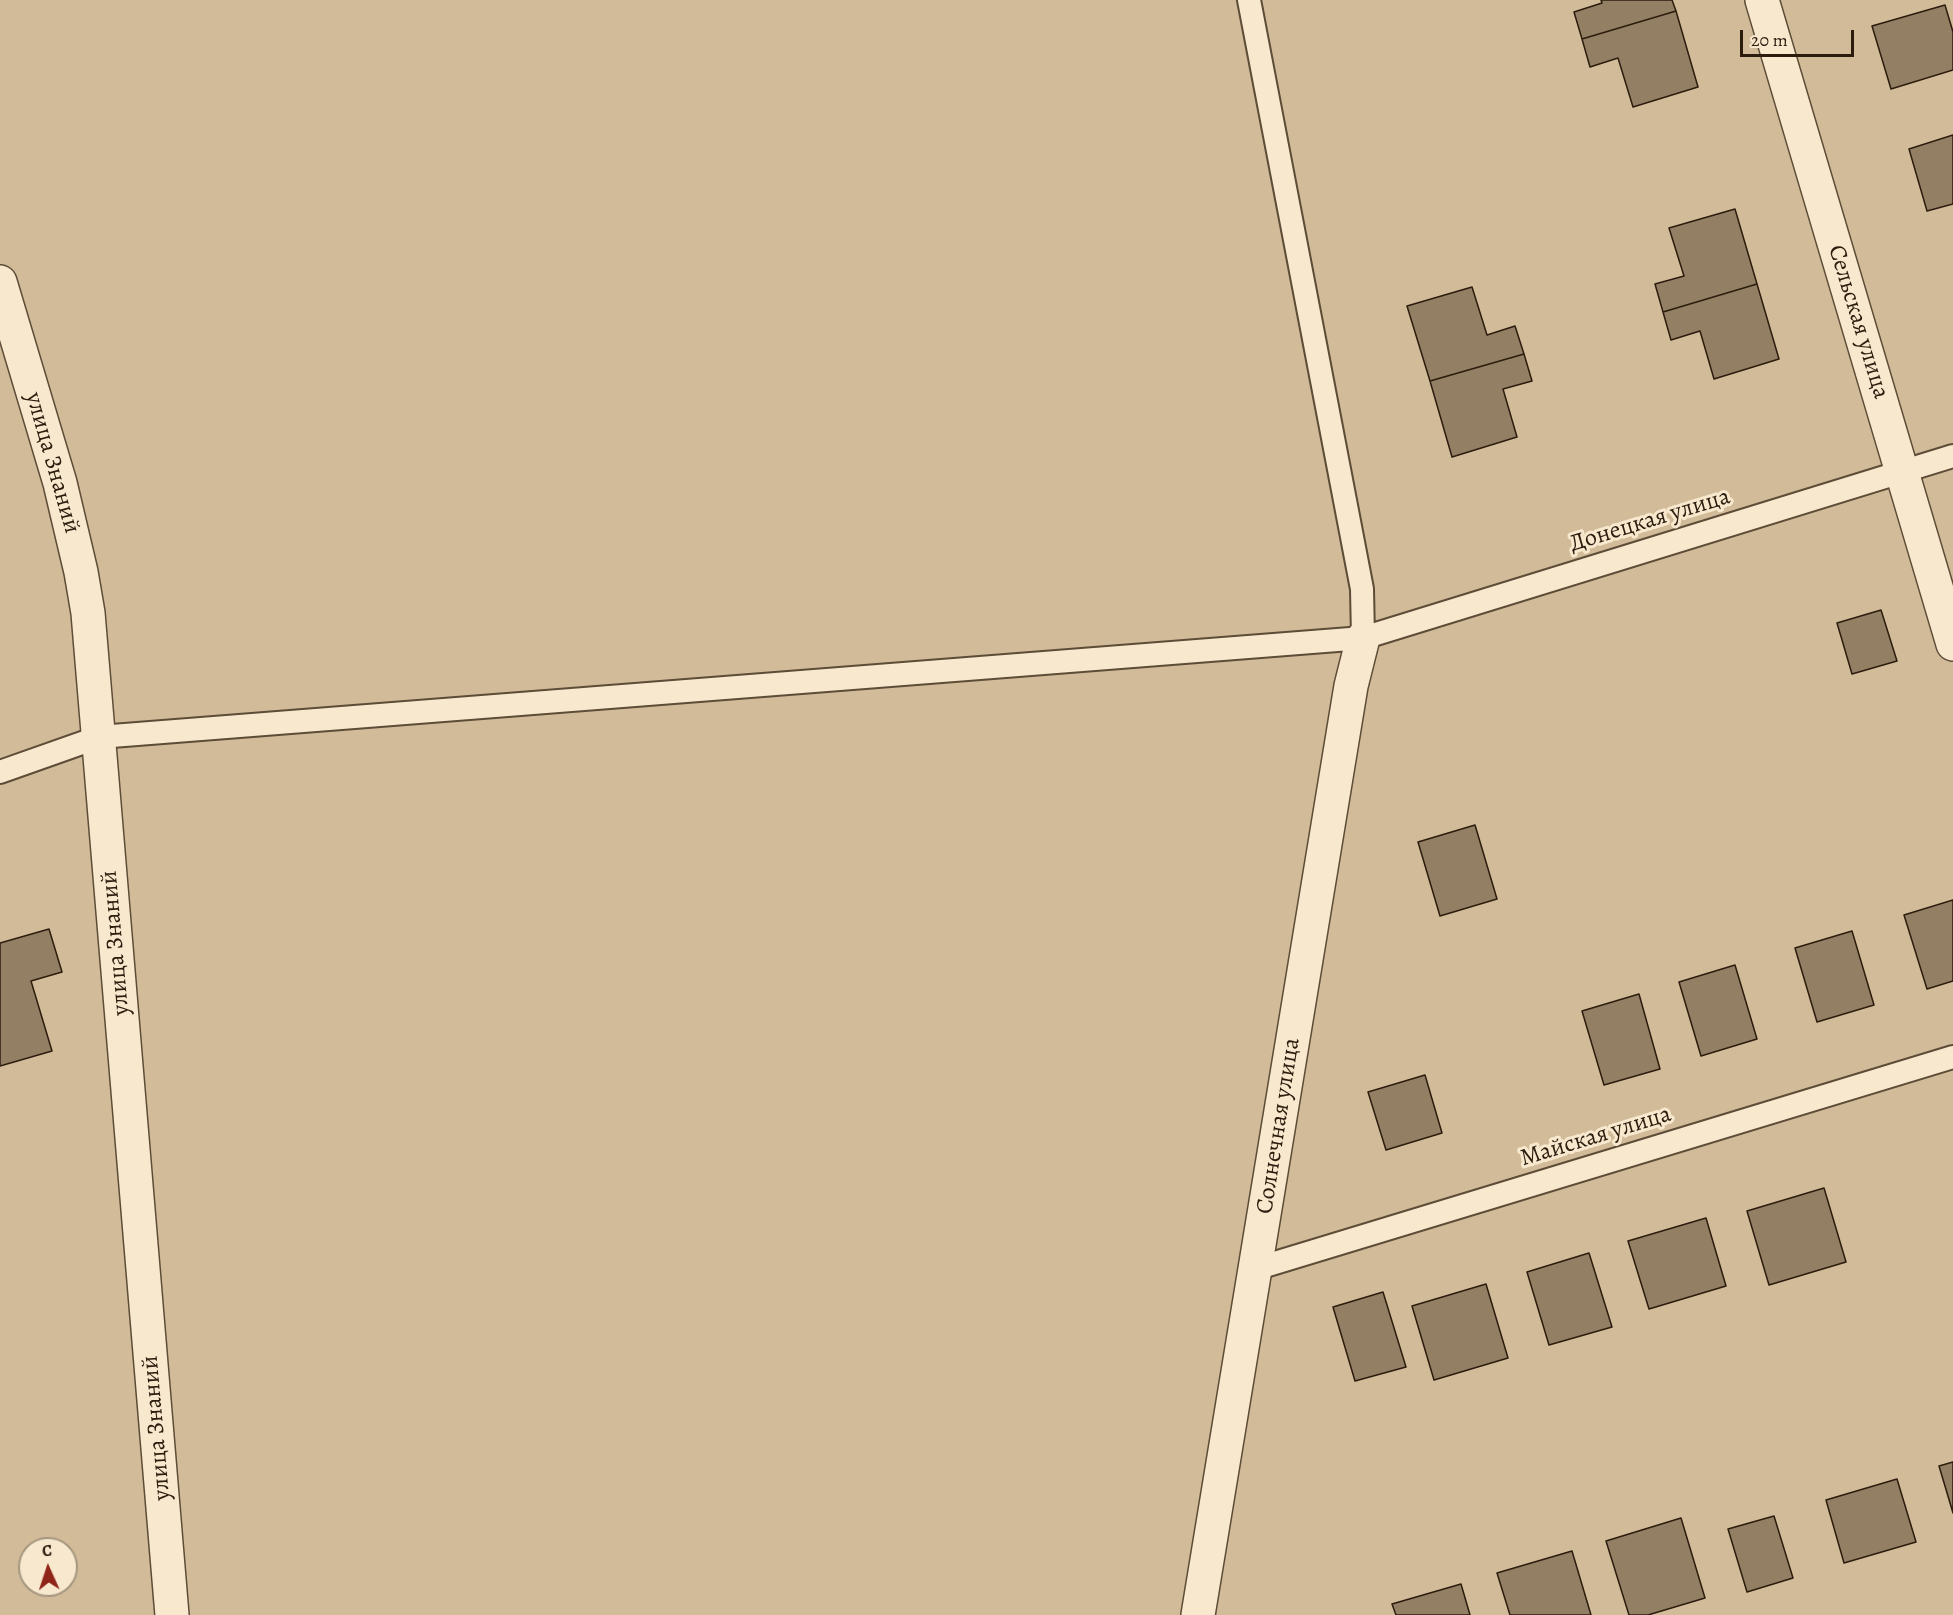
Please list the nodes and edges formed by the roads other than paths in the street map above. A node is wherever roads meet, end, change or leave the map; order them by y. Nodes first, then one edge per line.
1 (1249, 0) edge
2 (1762, 0) edge
3 (0, 282) edge
4 (1953, 456) edge
5 (1902, 472) junction
6 (1363, 638) junction
7 (1953, 644) edge
8 (99, 736) junction
9 (0, 772) edge
10 (1953, 1057) edge
11 (1255, 1269) junction
12 (172, 1615) edge
13 (1198, 1615) edge

1 - 6 lane
2 - 5 street, Сельская улица
3 - 8 street, улица Знаний
4 - 5 lane, Донецкая улица
5 - 6 lane, Донецкая улица
5 - 7 street, Сельская улица
6 - 8 lane, Донецкая улица
6 - 11 street, Солнечная улица
8 - 9 lane, Донецкая улица
8 - 12 street, улица Знаний
10 - 11 lane, Майская улица
11 - 13 street, Солнечная улица

